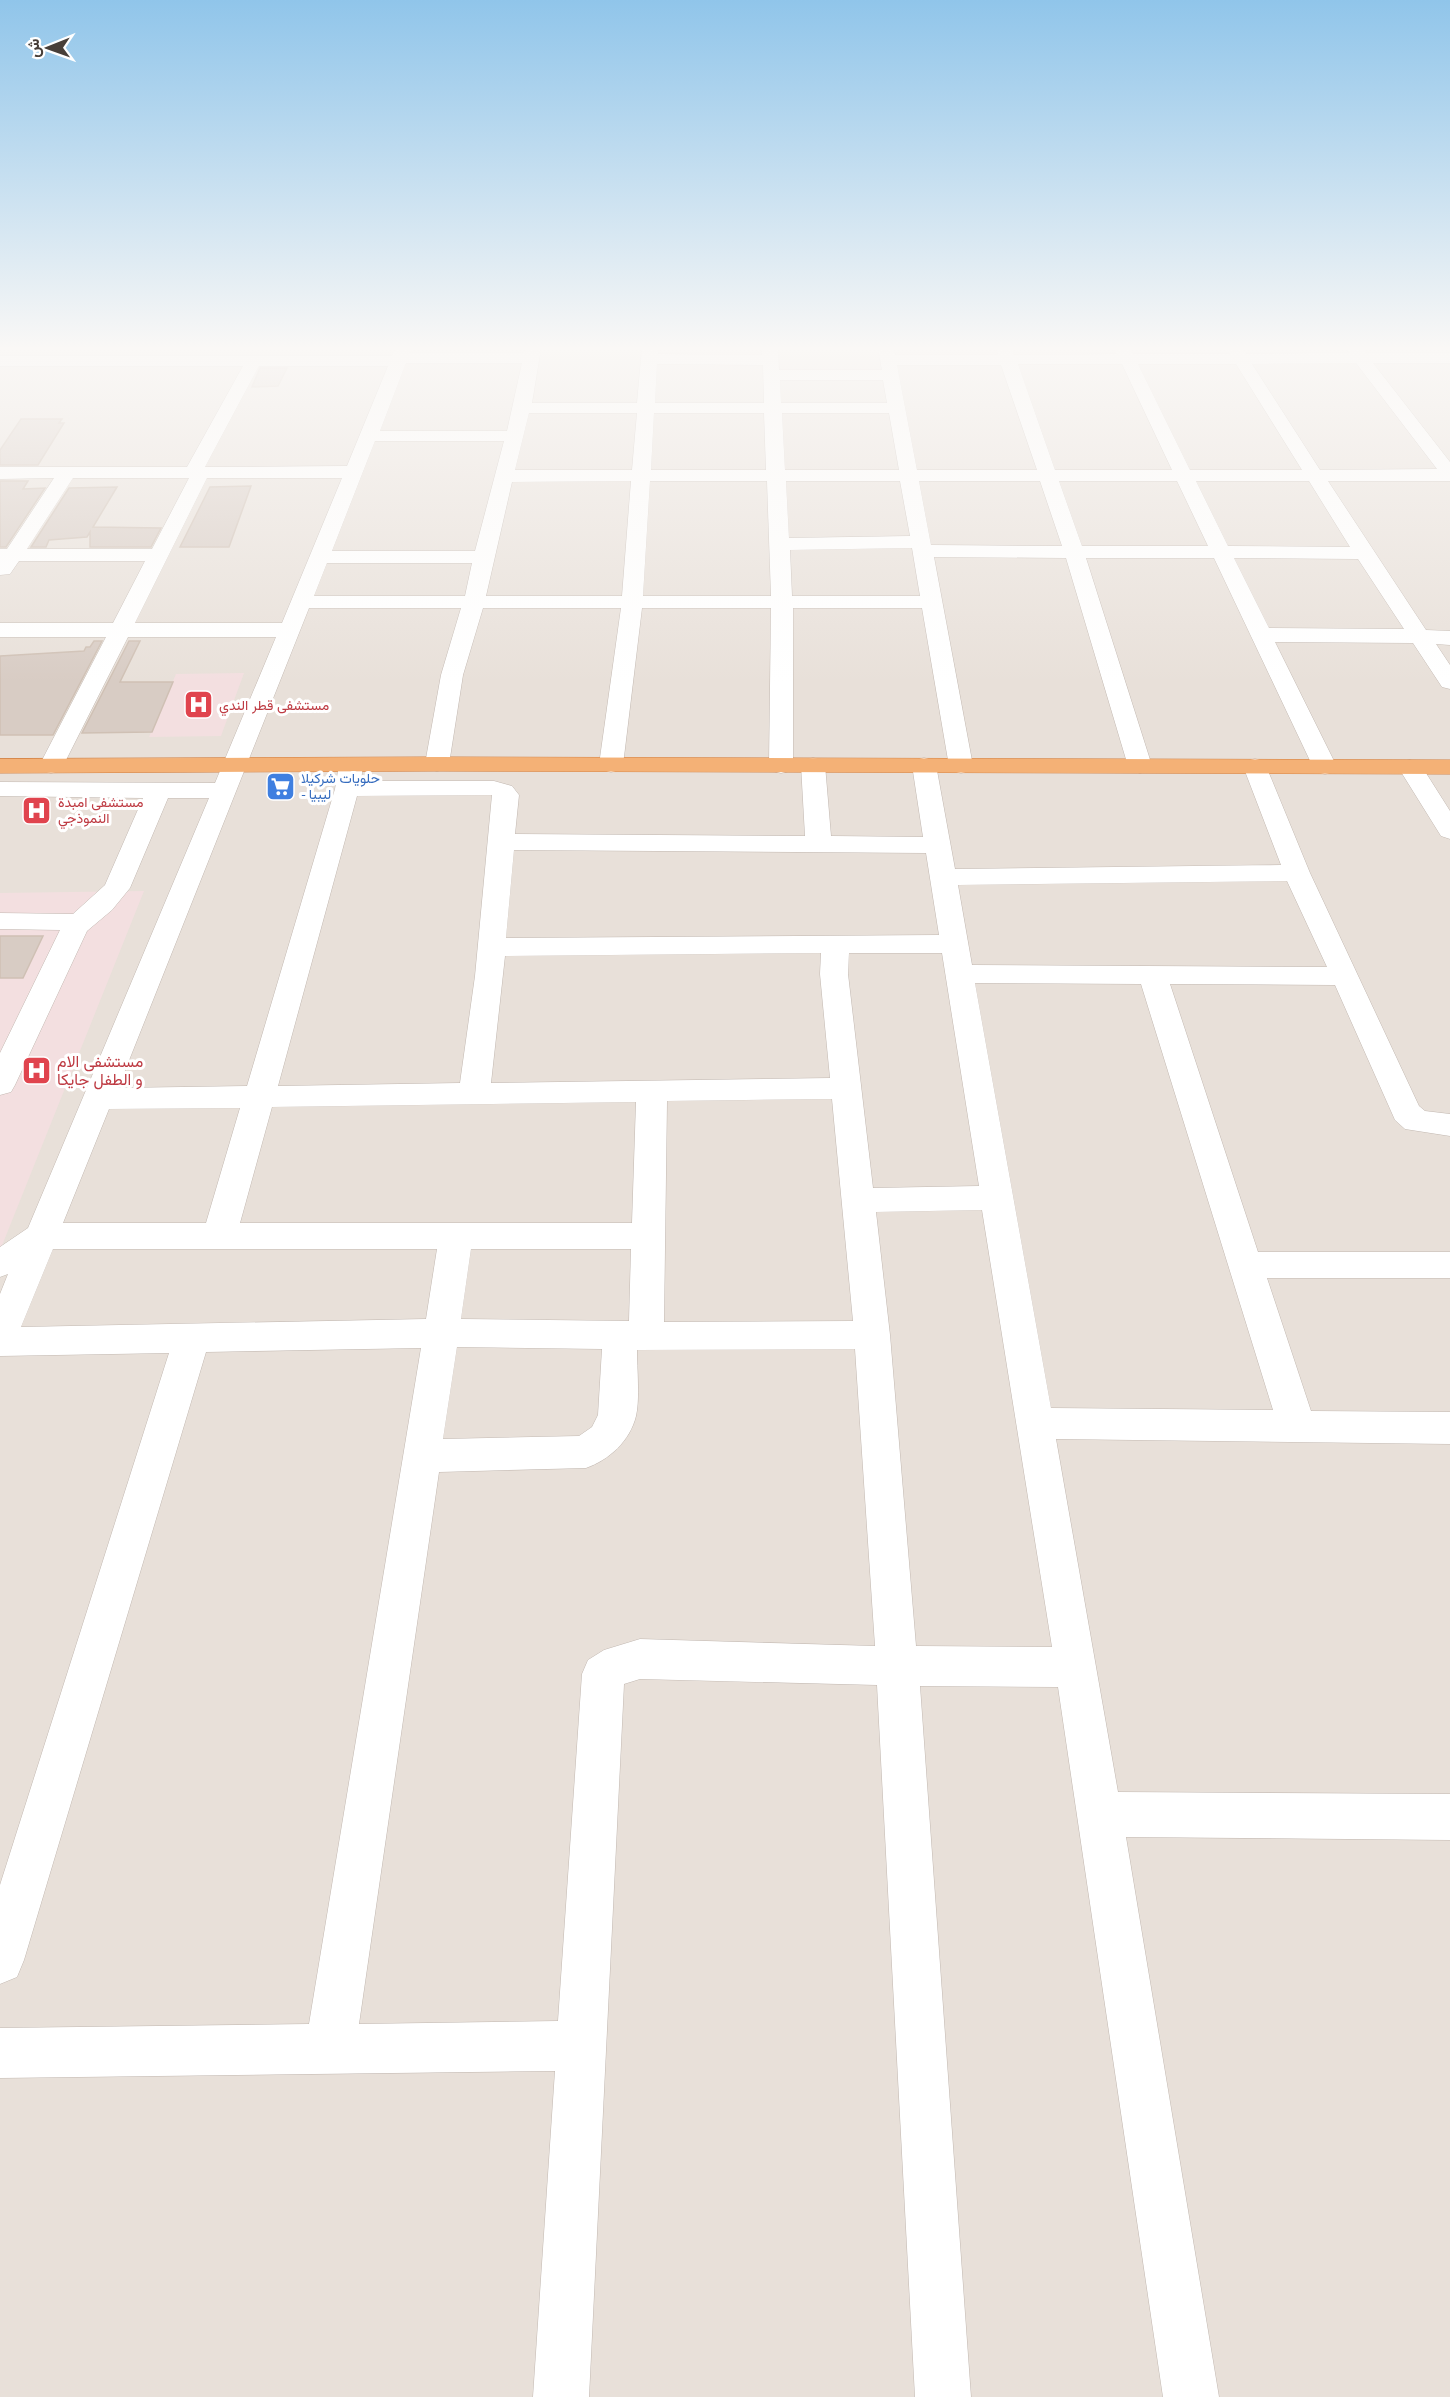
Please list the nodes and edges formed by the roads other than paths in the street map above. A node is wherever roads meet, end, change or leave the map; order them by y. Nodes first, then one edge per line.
1 (204, 460) edge
2 (358, 460) edge
3 (508, 460) edge
4 (643, 460) edge
5 (775, 460) edge
6 (906, 460) edge
7 (1042, 460) edge
8 (1177, 460) edge
9 (1306, 460) edge
10 (1438, 460) edge
11 (197, 472) junction
12 (353, 472) junction
13 (0, 473) edge
14 (67, 473) junction
15 (1450, 475) edge
16 (504, 476) junction
17 (909, 476) junction
18 (1048, 476) junction
19 (1185, 476) junction
20 (1316, 476) junction
21 (642, 477) junction
22 (776, 477) junction
23 (779, 544) junction
24 (921, 547) junction
25 (1074, 551) junction
26 (1222, 552) junction
27 (1364, 553) junction
28 (158, 555) junction
29 (6, 556) edge
30 (319, 557) junction
31 (483, 557) junction
32 (0, 574) edge
33 (474, 602) junction
34 (632, 602) junction
35 (782, 602) junction
36 (930, 602) junction
37 (301, 603) junction
38 (0, 630) edge
39 (118, 630) junction
40 (290, 630) junction
41 (1261, 635) junction
42 (1418, 636) junction
43 (1450, 638) edge
44 (1450, 682) edge
45 (437, 764) junction
46 (610, 765) junction
47 (813, 765) junction
48 (942, 765) junction
49 (0, 766) edge
50 (51, 766) junction
51 (781, 766) junction
52 (1140, 766) junction
53 (1255, 766) junction
54 (1324, 767) junction
55 (1410, 767) junction
56 (1450, 767) edge
57 (349, 777) junction
58 (229, 778) junction
59 (0, 789) edge
60 (159, 790) junction
61 (1450, 831) edge
62 (502, 842) junction
63 (819, 845) junction
64 (940, 861) junction
65 (1298, 873) junction
66 (2, 924) edge
67 (75, 927) junction
68 (836, 944) junction
69 (490, 947) junction
70 (956, 959) junction
71 (1153, 976) junction
72 (1345, 976) junction
73 (0, 1085) edge
74 (846, 1088) junction
75 (652, 1091) junction
76 (474, 1094) junction
77 (259, 1097) junction
78 (97, 1099) junction
79 (1450, 1125) edge
80 (997, 1198) junction
81 (858, 1200) junction
82 (220, 1234) junction
83 (41, 1236) junction
84 (649, 1236) junction
85 (456, 1237) junction
86 (0, 1264) edge
87 (1246, 1265) junction
88 (1450, 1265) edge
89 (442, 1333) junction
90 (872, 1335) junction
91 (0, 1336) edge
92 (633, 1336) junction
93 (192, 1338) junction
94 (0, 1342) edge
95 (1036, 1423) junction
96 (1297, 1426) junction
97 (1450, 1428) edge
98 (423, 1456) junction
99 (897, 1666) junction
100 (1076, 1667) junction
101 (1100, 1814) junction
102 (1450, 1817) edge
103 (0, 1960) edge
104 (582, 2046) junction
105 (330, 2049) junction
106 (0, 2053) edge
107 (561, 2397) edge
108 (944, 2397) edge
109 (1191, 2397) edge

1 - 11 street
2 - 12 street
3 - 16 street
4 - 21 street
5 - 22 street
6 - 17 street
7 - 18 street
8 - 19 street
9 - 20 street
10 - 15 street
11 - 12 street
11 - 14 street
11 - 28 street
12 - 30 street
13 - 14 street
14 - 29 street
15 - 20 street
16 - 21 street
16 - 31 street
17 - 18 street
17 - 22 street
17 - 24 street
18 - 19 street
18 - 25 street
19 - 20 street
19 - 26 street
20 - 27 street
21 - 22 street
21 - 34 street
22 - 23 street
23 - 24 street
23 - 35 street
24 - 25 street
24 - 36 street
25 - 26 street
25 - 52 street
26 - 27 street
26 - 41 street
27 - 42 street
28 - 29 street
28 - 39 street
29 - 32 street
30 - 31 street
30 - 37 street
31 - 33 street
33 - 34 street
33 - 37 street
33 - 45 street
34 - 35 street
34 - 46 street
35 - 36 street
35 - 51 street
36 - 48 street
37 - 40 street
38 - 39 street
39 - 40 street
39 - 50 street
40 - 58 street
41 - 42 street
41 - 54 street
42 - 43 street
42 - 44 street
45 - 46 highway
45 - 57 highway
46 - 51 highway
47 - 48 highway
47 - 51 highway
47 - 63 street
48 - 52 highway
48 - 64 street
49 - 50 highway
50 - 58 highway
52 - 53 highway
53 - 54 highway
53 - 65 street
54 - 55 highway
55 - 56 highway
55 - 61 street
57 - 58 highway
57 - 62 street
57 - 77 street
58 - 60 street
58 - 78 street
59 - 60 street
60 - 67 street
62 - 63 street
62 - 69 street
63 - 64 street
64 - 65 street
64 - 70 street
65 - 72 street
66 - 67 street
67 - 73 street
68 - 69 street
68 - 70 street
68 - 74 street
69 - 76 street
70 - 71 street
70 - 80 street
71 - 72 street
71 - 87 street
72 - 79 street
74 - 75 street
74 - 81 street
75 - 76 street
75 - 84 street
76 - 77 street
77 - 78 street
77 - 82 street
78 - 83 street
80 - 81 street
80 - 95 street
81 - 90 street
82 - 83 street
82 - 85 street
83 - 86 street
83 - 91 street
84 - 85 street
84 - 92 street
85 - 89 street
87 - 88 street
87 - 96 street
89 - 92 street
89 - 93 street
89 - 98 street
90 - 92 street
90 - 99 street
92 - 98 street
93 - 94 street
93 - 103 street
95 - 96 street
95 - 100 street
96 - 97 street
98 - 105 street
99 - 100 street
99 - 104 street
99 - 108 street
100 - 101 street
101 - 102 street
101 - 109 street
104 - 105 street
104 - 107 street
105 - 106 street

